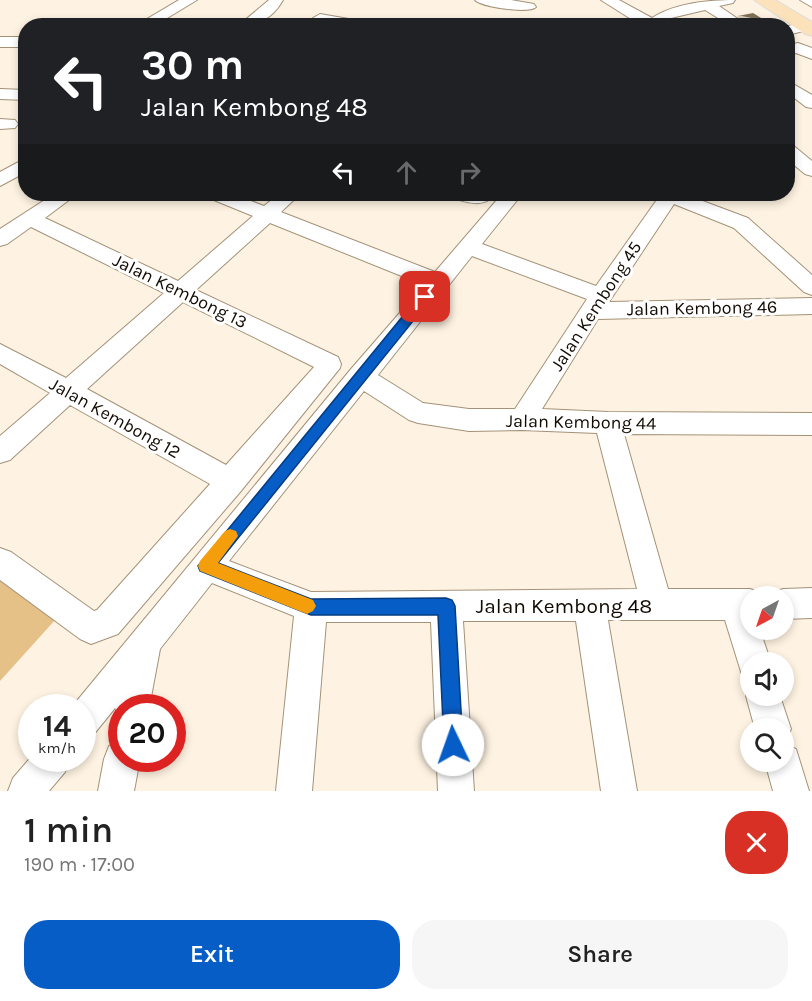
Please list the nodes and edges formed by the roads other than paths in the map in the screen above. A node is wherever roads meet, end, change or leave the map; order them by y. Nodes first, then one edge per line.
1 (190, 0) edge
2 (276, 0) edge
3 (328, 0) edge
4 (482, 0) edge
5 (608, 0) edge
6 (658, 0) edge
7 (728, 0) edge
8 (763, 0) edge
9 (807, 0) edge
10 (533, 3) edge
11 (812, 3) edge
12 (707, 5) junction
13 (679, 12) junction
14 (157, 18) edge
15 (256, 18) edge
16 (318, 18) edge
17 (518, 18) edge
18 (627, 18) edge
19 (664, 18) edge
20 (688, 18) edge
21 (729, 18) edge
22 (793, 18) edge
23 (795, 19) edge
24 (809, 28) edge
25 (0, 42) edge
26 (18, 42) edge
27 (795, 49) edge
28 (812, 54) edge
29 (795, 91) edge
30 (0, 94) edge
31 (18, 95) edge
32 (812, 103) edge
33 (795, 157) edge
34 (811, 168) edge
35 (18, 169) edge
36 (0, 180) edge
37 (57, 201) edge
38 (234, 201) edge
39 (282, 201) edge
40 (506, 201) edge
41 (665, 201) edge
42 (687, 201) edge
43 (267, 214) junction
44 (31, 219) junction
45 (0, 239) edge
46 (468, 247) junction
47 (803, 268) edge
48 (438, 282) junction
49 (812, 287) edge
50 (181, 291) junction
51 (596, 303) junction
52 (812, 306) edge
53 (0, 354) edge
54 (360, 376) junction
55 (68, 391) junction
56 (522, 419) junction
57 (608, 423) junction
58 (812, 424) edge
59 (0, 452) edge
60 (231, 482) junction
61 (0, 562) edge
62 (206, 566) junction
63 (812, 603) edge
64 (740, 604) edge
65 (794, 604) edge
66 (590, 605) junction
67 (657, 605) junction
68 (446, 606) junction
69 (311, 607) junction
70 (144, 645) junction
71 (135, 694) edge
72 (96, 705) edge
73 (41, 772) edge
74 (120, 772) edge
75 (786, 772) edge
76 (26, 791) edge
77 (116, 791) edge
78 (294, 791) edge
79 (456, 791) edge
80 (619, 791) edge
81 (792, 791) edge

1 - 14 street
2 - 15 street
3 - 16 street
4 - 10 street
5 - 18 street
6 - 13 street
7 - 12 street
8 - 22 main road
9 - 11 street
10 - 17 street
12 - 13 street
12 - 21 street
13 - 19 street
13 - 20 street
23 - 24 main road
25 - 26 street
27 - 28 street
29 - 32 street
30 - 31 street
33 - 34 street
35 - 36 street
37 - 44 street
38 - 43 street
39 - 43 street
40 - 46 street
41 - 51 street, Jalan Kembong 45
42 - 47 street
43 - 48 street
43 - 50 street
44 - 45 street
44 - 50 street, Jalan Kembong 13
46 - 48 street
46 - 51 street
47 - 49 street
48 - 54 street
50 - 55 street
50 - 60 street, Jalan Kembong 13
51 - 52 street, Jalan Kembong 46
51 - 56 street, Jalan Kembong 45
53 - 55 street, Jalan Kembong 12
54 - 56 street, Jalan Kembong 44
54 - 62 street
55 - 59 street
55 - 60 street, Jalan Kembong 12
56 - 57 street, Jalan Kembong 44
57 - 58 street, Jalan Kembong 44
57 - 67 street
60 - 61 street
62 - 69 street, Jalan Kembong 48
62 - 70 street
63 - 65 street
64 - 67 street, Jalan Kembong 48
66 - 67 street, Jalan Kembong 48
66 - 68 street, Jalan Kembong 48
66 - 80 street
68 - 69 street, Jalan Kembong 48
68 - 79 street
69 - 78 street
70 - 71 street
70 - 72 street
73 - 76 street
74 - 77 street
75 - 81 street

